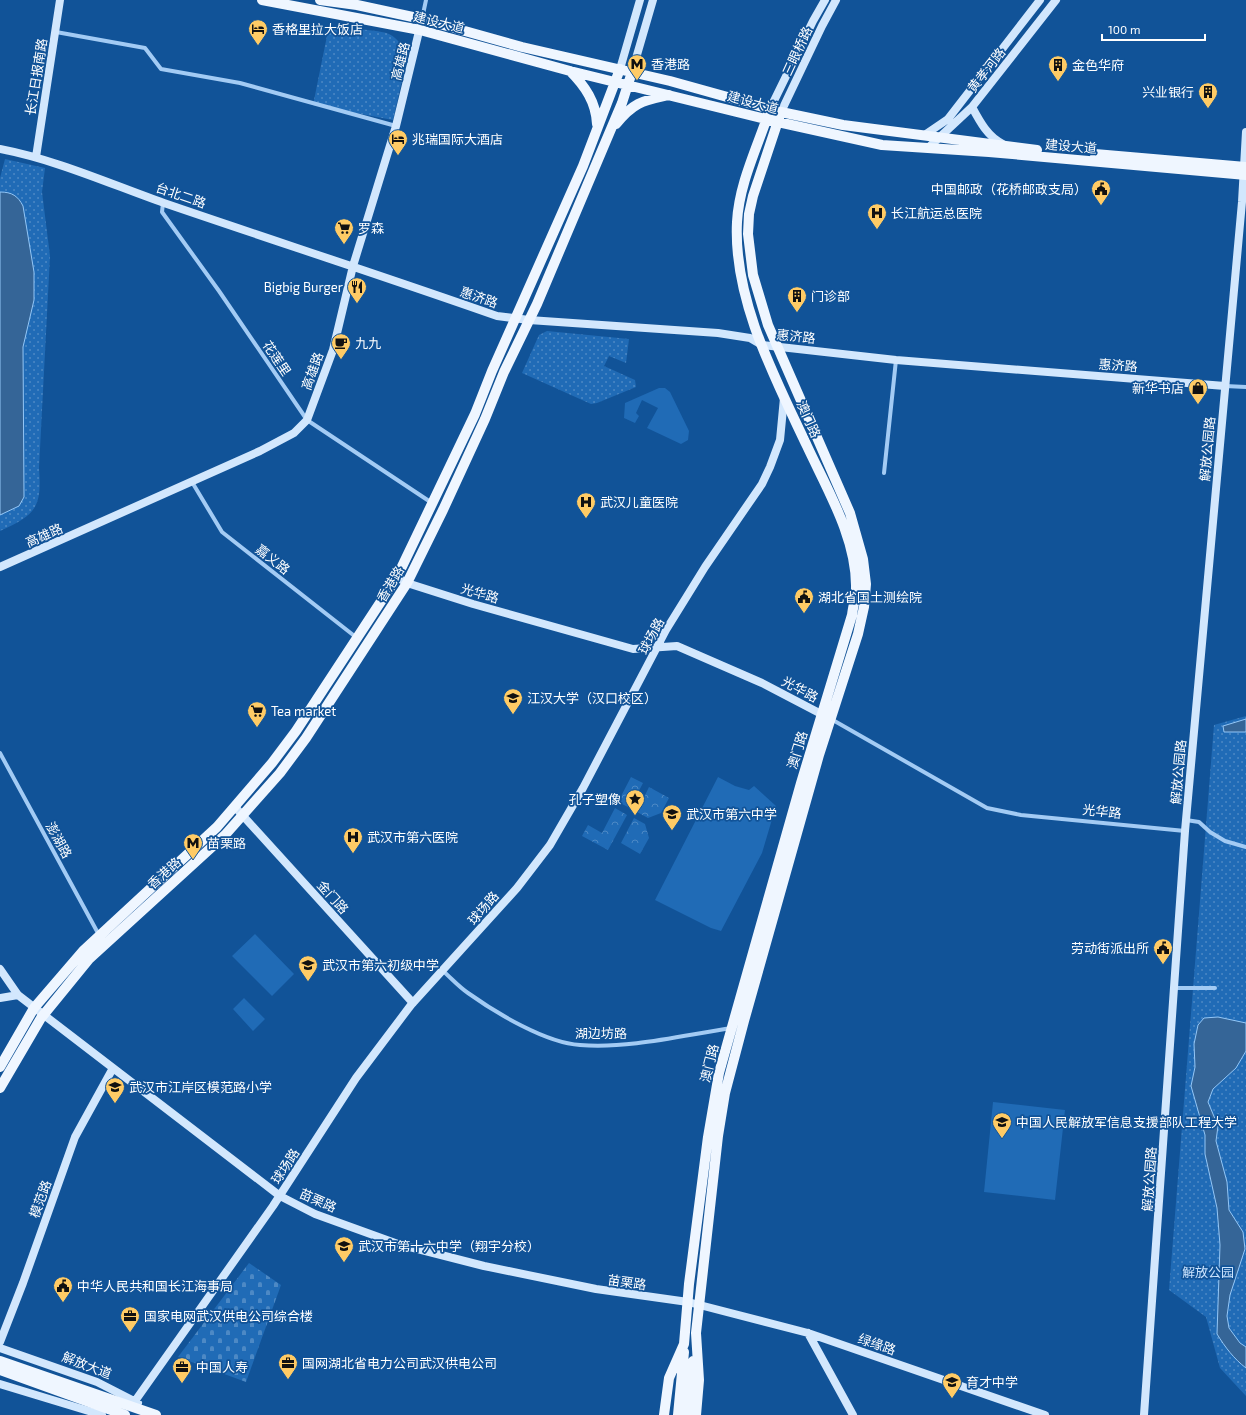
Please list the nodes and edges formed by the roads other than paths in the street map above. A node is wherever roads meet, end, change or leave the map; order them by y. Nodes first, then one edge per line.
1 (60, 0) edge
2 (262, 0) edge
3 (320, 0) edge
4 (426, 0) edge
5 (640, 0) edge
6 (653, 0) edge
7 (825, 0) edge
8 (836, 0) edge
9 (1040, 0) edge
10 (1056, 0) edge
11 (422, 19) junction
12 (420, 30) junction
13 (56, 32) junction
14 (620, 69) junction
15 (570, 71) junction
16 (632, 72) junction
17 (616, 82) junction
18 (628, 85) junction
19 (671, 94) junction
20 (972, 107) junction
21 (769, 114) junction
22 (779, 117) junction
23 (396, 126) junction
24 (597, 127) junction
25 (1246, 132) edge
26 (609, 133) junction
27 (926, 134) junction
28 (940, 136) junction
29 (1006, 145) junction
30 (928, 148) junction
31 (0, 149) edge
32 (36, 157) junction
33 (1245, 171) edge
34 (163, 202) junction
35 (353, 266) junction
36 (516, 319) junction
37 (529, 320) junction
38 (762, 345) junction
39 (776, 346) junction
40 (896, 360) junction
41 (1225, 386) junction
42 (1246, 386) edge
43 (784, 395) junction
44 (307, 420) junction
45 (884, 473) dead end
46 (192, 482) junction
47 (433, 504) junction
48 (0, 568) edge
49 (397, 577) junction
50 (407, 583) junction
51 (357, 638) junction
52 (656, 648) junction
53 (826, 717) junction
54 (0, 754) edge
55 (235, 807) junction
56 (243, 815) junction
57 (1186, 820) junction
58 (1185, 831) junction
59 (1246, 847) edge
60 (100, 935) junction
61 (0, 969) edge
62 (443, 971) junction
63 (1174, 988) junction
64 (1215, 988) dead end
65 (18, 995) junction
66 (0, 998) edge
67 (413, 1003) junction
68 (34, 1008) junction
69 (44, 1015) junction
70 (732, 1028) junction
71 (0, 1067) edge
72 (113, 1068) junction
73 (0, 1088) edge
74 (280, 1196) junction
75 (688, 1302) junction
76 (699, 1305) junction
77 (696, 1333) junction
78 (808, 1333) junction
79 (0, 1342) edge
80 (684, 1344) junction
81 (0, 1348) edge
82 (0, 1361) edge
83 (0, 1370) edge
84 (0, 1384) edge
85 (90, 1397) junction
86 (135, 1401) junction
87 (102, 1415) edge
88 (125, 1415) edge
89 (156, 1415) edge
90 (160, 1415) edge
91 (664, 1415) edge
92 (678, 1415) edge
93 (688, 1415) edge
94 (696, 1415) edge
95 (853, 1415) edge
96 (1045, 1415) edge
97 (1144, 1415) edge

1 - 13 street, 长江日报南路
2 - 12 main road, 建设大道
3 - 11 main road, 建设大道
4 - 11 street, 高雄路
5 - 14 street, 香港路
6 - 16 street, 香港路
7 - 21 street, 三眼桥路
8 - 22 street, 三眼桥路
9 - 27 street, 黄孝河路
10 - 20 street, 黄孝河路
11 - 12 street, 高雄路
11 - 14 main road, 建设大道
12 - 15 main road, 建设大道
12 - 23 street, 高雄路
13 - 23 street
13 - 32 street, 长江日报南路
14 - 16 main road, 建设大道
14 - 17 main road, 香港路
15 - 17 main road, 建设大道
15 - 24 main road
16 - 18 main road, 香港路
16 - 21 main road, 建设大道
17 - 18 main road, 建设大道
17 - 24 main road, 香港路
18 - 19 main road, 建设大道
18 - 26 main road, 香港路
19 - 21 main road, 建设大道
19 - 26 main road
20 - 28 street, 黄孝河路
20 - 29 street
21 - 22 main road, 建设大道
21 - 38 main road, 澳门路
22 - 27 main road, 建设大道
22 - 30 main road, 建设大道
22 - 39 main road, 澳门路
23 - 35 street, 高雄路
24 - 36 main road, 香港路
25 - 33 street, 解放公园路
26 - 37 main road, 香港路
27 - 28 main road, 建设大道
28 - 29 main road, 建设大道
28 - 30 street, 黄孝河路
29 - 33 main road, 建设大道
30 - 33 main road, 建设大道
31 - 32 street, 台北二路
32 - 34 street, 台北二路
33 - 41 street, 解放公园路
34 - 35 street, 台北二路
34 - 44 street, 花莲里
35 - 36 street, 惠济路
35 - 44 street, 高雄路
36 - 37 street, 惠济路
36 - 47 main road, 香港路
37 - 38 street, 惠济路
37 - 50 main road, 香港路
38 - 39 street, 惠济路
38 - 43 main road, 澳门路
39 - 40 street, 惠济路
39 - 53 main road, 澳门路
40 - 41 street, 惠济路
40 - 45 street
41 - 42 street, 惠济路
41 - 57 street, 解放公园路
43 - 52 street, 球场路
43 - 53 main road, 澳门路
44 - 46 street, 高雄路
44 - 47 street, 花莲里
46 - 48 street, 高雄路
46 - 51 street, 嘉义路
47 - 49 main road, 香港路
49 - 50 street, 光华路
49 - 51 main road, 香港路
50 - 52 street, 光华路
50 - 56 main road, 香港路
51 - 55 main road, 香港路
52 - 53 street, 光华路
52 - 62 street, 球场路
53 - 58 street, 光华路
53 - 70 main road, 澳门路
53 - 76 main road, 澳门路
54 - 60 street, 澎湖路
55 - 56 street, 金门路
55 - 60 main road, 香港路
56 - 67 street, 金门路
56 - 69 main road, 香港路
57 - 58 street, 解放公园路
57 - 59 street
58 - 63 street, 解放公园路
60 - 68 main road, 香港路
61 - 65 street, 苗栗路
62 - 67 street, 球场路
62 - 70 street, 湖边坊路
63 - 64 street
63 - 97 street, 解放公园路
65 - 66 street
65 - 68 street, 苗栗路
67 - 74 street, 球场路
68 - 69 street, 苗栗路
68 - 71 main road, 香港路
69 - 72 street, 苗栗路
69 - 73 main road, 香港路
70 - 75 main road, 澳门路
72 - 74 street, 苗栗路
72 - 79 street, 模范路
74 - 75 street, 苗栗路
74 - 86 street, 球场路
75 - 76 street, 苗栗路
75 - 80 main road, 澳门路
76 - 77 main road, 澳门路
76 - 78 street, 绿缘路
77 - 93 main road
77 - 94 main road, 澳门路
78 - 95 street
78 - 96 street, 绿缘路
80 - 91 main road, 澳门路
80 - 92 main road
81 - 86 street, 解放大道
82 - 85 main road, 解放大道
83 - 85 main road, 解放大道
84 - 87 street
85 - 88 main road, 解放大道
85 - 89 main road, 解放大道
86 - 90 street, 解放大道

